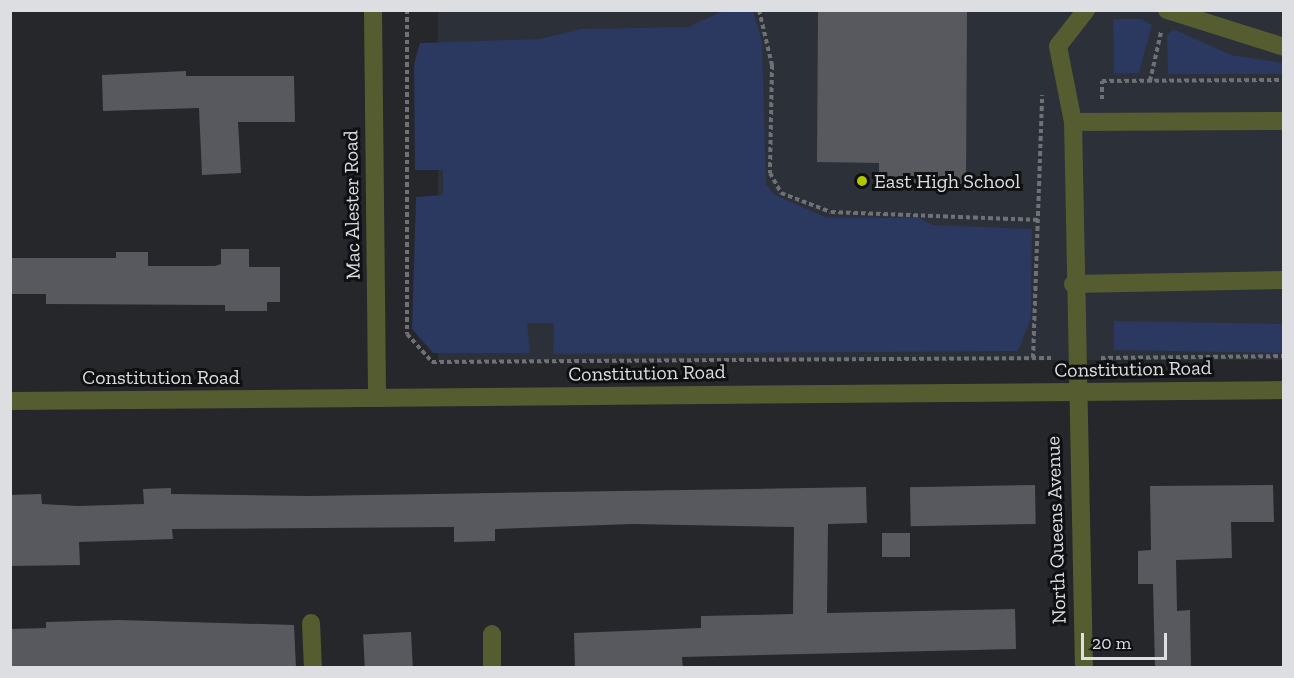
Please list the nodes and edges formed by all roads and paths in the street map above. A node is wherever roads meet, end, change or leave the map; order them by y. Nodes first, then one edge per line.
1 (373, 10) edge
2 (407, 10) edge
3 (759, 10) edge
4 (1086, 10) edge
5 (1164, 17) edge
6 (1284, 47) edge
7 (1284, 80) edge
8 (1150, 81) junction
9 (1042, 86) dead end
10 (1102, 105) dead end
11 (1284, 121) edge
12 (1072, 122) junction
13 (1040, 220) junction
14 (1284, 280) edge
15 (1073, 284) junction
16 (1284, 356) edge
17 (1033, 358) junction
18 (1074, 358) junction
19 (1284, 390) edge
20 (1074, 392) junction
21 (377, 398) junction
22 (10, 401) edge
23 (311, 623) dead end
24 (492, 634) dead end
25 (313, 668) edge
26 (492, 668) edge
27 (1084, 668) edge

1 - 21 street, Mac Alester Road
2 - 17 path
3 - 13 path
4 - 12 street, North Queens Avenue
5 - 6 street
5 - 8 path
7 - 8 path
8 - 10 path
9 - 13 path
11 - 12 street
12 - 15 street, North Queens Avenue
13 - 17 path
14 - 15 street
15 - 18 street, North Queens Avenue
16 - 18 path
17 - 18 path
18 - 20 street, North Queens Avenue
19 - 20 street, Constitution Road
20 - 21 street, Constitution Road
20 - 27 street, North Queens Avenue
21 - 22 street, Constitution Road
23 - 25 street
24 - 26 street

